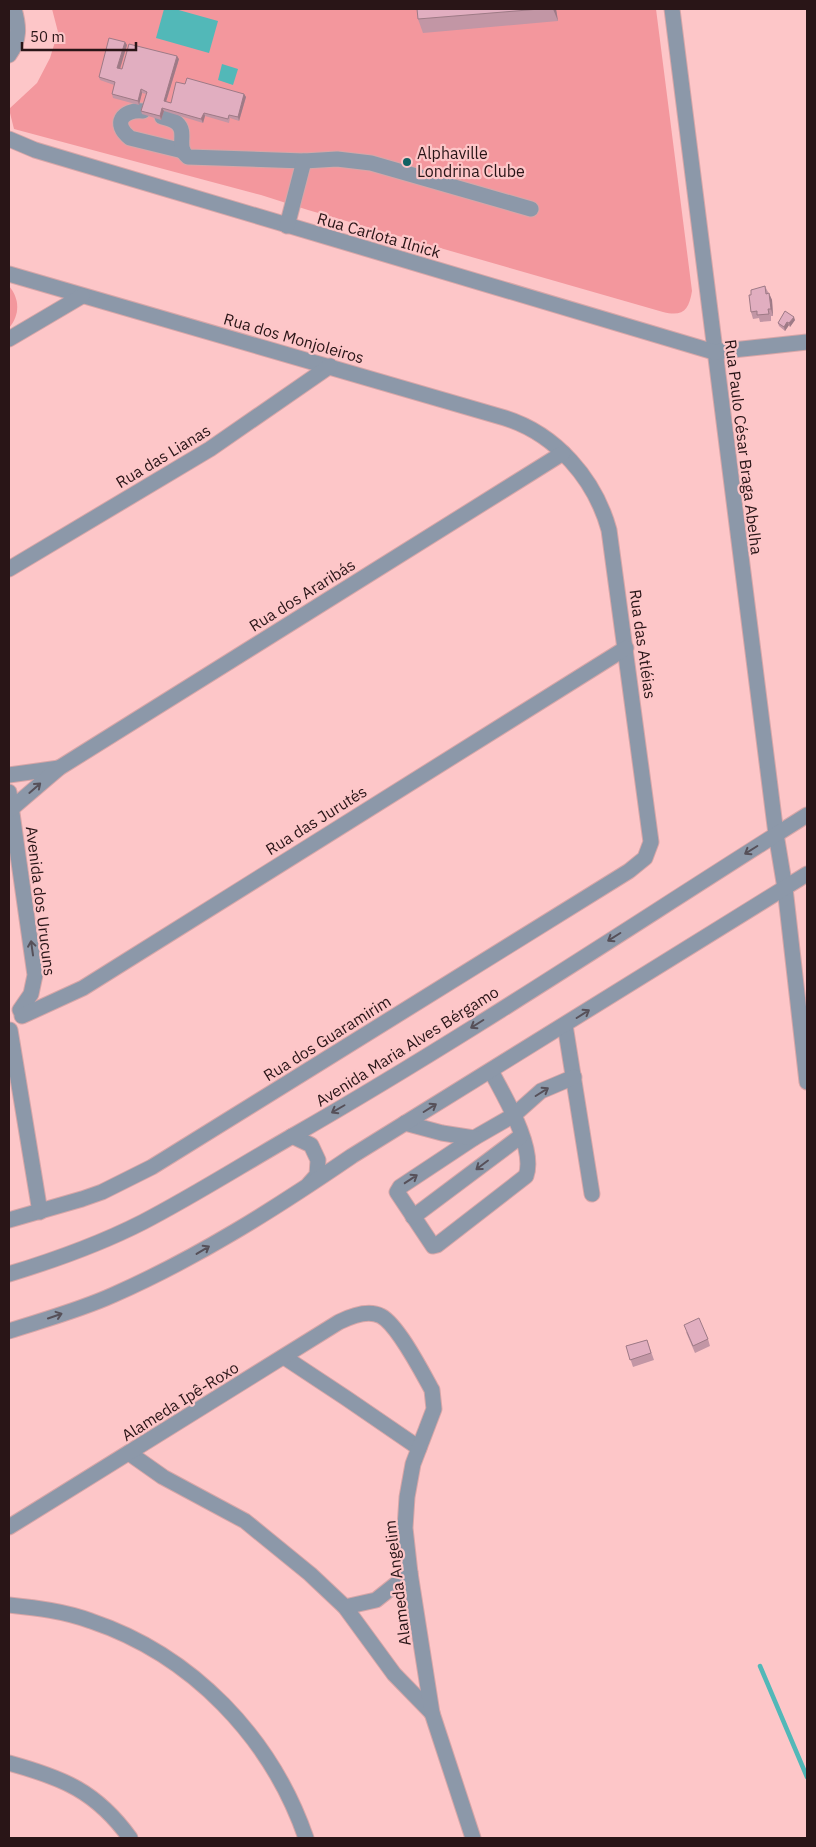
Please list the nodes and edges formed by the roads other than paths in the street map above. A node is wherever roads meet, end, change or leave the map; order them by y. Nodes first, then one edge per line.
1 (14, 9) edge
2 (672, 9) edge
3 (9, 55) edge
4 (143, 111) edge
5 (162, 116) edge
6 (9, 139) edge
7 (9, 148) edge
8 (35, 150) junction
9 (183, 151) junction
10 (304, 161) junction
11 (531, 209) dead end
12 (288, 226) junction
13 (9, 274) edge
14 (82, 296) junction
15 (9, 340) edge
16 (807, 342) edge
17 (714, 352) junction
18 (330, 366) junction
19 (563, 453) junction
20 (9, 569) edge
21 (626, 648) junction
22 (59, 768) junction
23 (9, 775) edge
24 (9, 792) edge
25 (11, 809) junction
26 (807, 815) edge
27 (776, 834) junction
28 (648, 854) joint
29 (807, 874) edge
30 (785, 888) junction
31 (17, 1009) edge
32 (565, 1025) junction
33 (9, 1030) edge
34 (491, 1071) junction
35 (574, 1076) junction
36 (807, 1082) edge
37 (514, 1115) junction
38 (406, 1123) junction
39 (292, 1136) junction
40 (522, 1136) junction
41 (474, 1138) junction
42 (306, 1188) junction
43 (592, 1194) dead end
44 (40, 1212) junction
45 (413, 1217) junction
46 (9, 1220) edge
47 (9, 1274) edge
48 (372, 1313) joint
49 (9, 1331) edge
50 (284, 1357) junction
51 (419, 1448) junction
52 (129, 1453) junction
53 (9, 1527) edge
54 (410, 1573) junction
55 (9, 1605) edge
56 (345, 1607) junction
57 (432, 1713) junction
58 (9, 1763) edge
59 (130, 1838) edge
60 (306, 1838) edge
61 (473, 1838) edge

1 - 3 street
2 - 17 street, Rua Paulo César Braga Abelha
4 - 9 street
5 - 9 street
6 - 8 street, Rua Carlota Ilnick
7 - 8 street, Rua Carlota Ilnick
8 - 12 street, Rua Carlota Ilnick
9 - 10 street
10 - 11 street
10 - 12 street
12 - 17 street, Rua Carlota Ilnick
13 - 14 street, Rua dos Monjoleiros
14 - 15 street
14 - 18 street, Rua dos Monjoleiros
16 - 17 street
17 - 27 street, Rua Paulo César Braga Abelha
18 - 19 street, Rua dos Monjoleiros
18 - 20 street, Rua das Lianas
19 - 21 street, Rua das Atléias
19 - 22 street, Rua dos Araribás
21 - 28 street, Rua das Atléias
21 - 31 street, Rua das Jurutés
22 - 23 street, Rua dos Araribás
25 -> 22 street, Rua dos Araribás
24 - 25 street, Avenida dos Urucuns
31 -> 25 street, Avenida dos Urucuns
26 - 27 street, Avenida Maria Alves Bérgamo
27 - 30 street, Rua Paulo César Braga Abelha
27 -> 39 street, Avenida Maria Alves Bérgamo
28 - 44 street, Rua dos Guaramirim
29 - 30 street
32 -> 30 street
30 - 36 street, Rua Paulo César Braga Abelha
31 - 33 street, Avenida dos Urucuns
32 - 34 street
32 - 35 street
33 - 44 street
34 - 37 street
38 -> 34 street
37 -> 35 street
35 - 43 street
37 - 40 street
37 - 41 street
38 - 41 street
38 - 42 street
39 - 42 street
39 - 47 street, Avenida Maria Alves Bérgamo
40 -> 45 street
40 - 45 street
45 -> 41 street
49 -> 42 street
44 - 46 street, Rua dos Guaramirim
48 - 50 street, Alameda Ipê-Roxo
48 - 51 street, Alameda Angelim
50 - 51 street
50 - 52 street, Alameda Ipê-Roxo
51 - 54 street, Alameda Angelim
52 - 53 street, Alameda Ipê-Roxo
52 - 56 street
54 - 56 street
54 - 57 street, Alameda Angelim
55 - 60 street
56 - 57 street
57 - 61 street, Alameda Angelim
58 - 59 street

